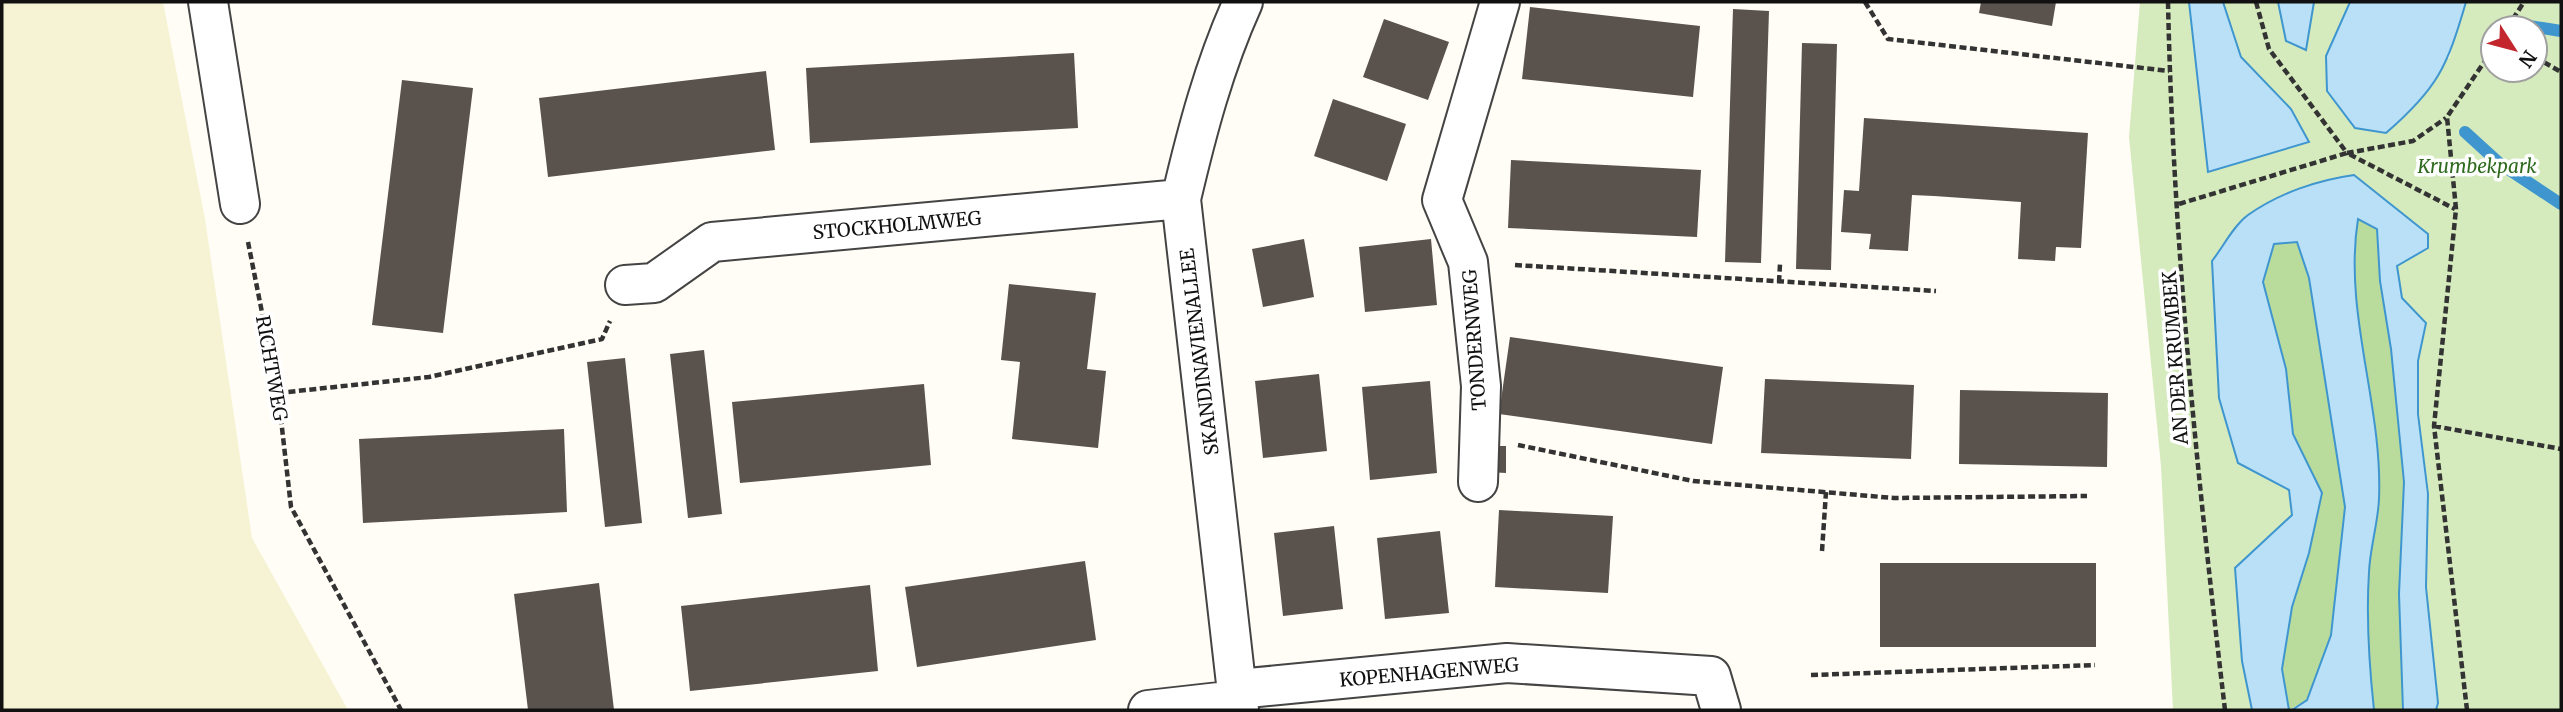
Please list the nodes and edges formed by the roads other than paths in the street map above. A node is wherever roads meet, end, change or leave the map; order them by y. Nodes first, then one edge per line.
1 (208, 2) edge
2 (1243, 2) edge
3 (1500, 2) edge
4 (1181, 199) junction
5 (240, 204) road end
6 (625, 285) road end
7 (1478, 482) dead end
8 (1238, 700) edge
9 (1148, 710) edge
10 (1721, 710) edge

1 - 5 street
2 - 4 street, SKANDINAVIENALLEE
3 - 7 street, TONDERNWEG
4 - 6 street, STOCKHOLMWEG
4 - 8 street, SKANDINAVIENALLEE
8 - 9 street
8 - 10 street, KOPENHAGENWEG

